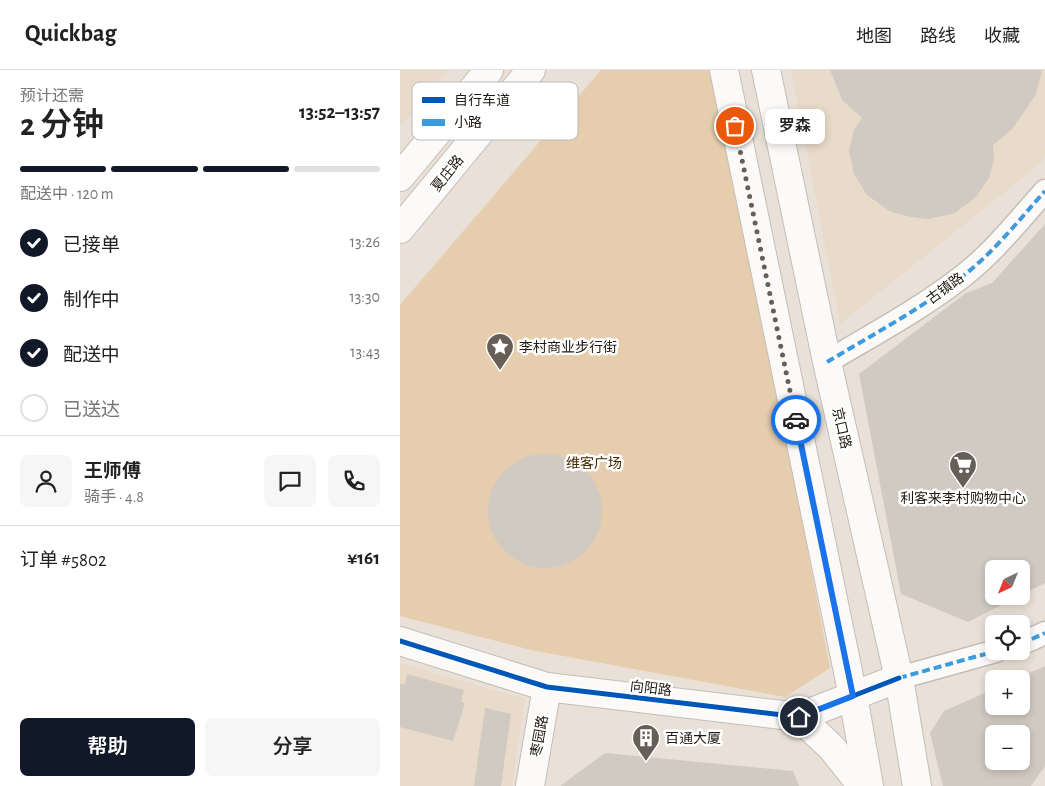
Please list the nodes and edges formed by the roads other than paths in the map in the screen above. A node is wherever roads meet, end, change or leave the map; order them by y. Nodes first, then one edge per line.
1 (489, 70) edge
2 (532, 70) edge
3 (724, 70) edge
4 (766, 70) edge
5 (479, 82) edge
6 (522, 82) edge
7 (431, 140) edge
8 (474, 140) edge
9 (400, 177) edge
10 (1045, 191) edge
11 (400, 229) edge
12 (827, 362) junction
13 (1045, 633) edge
14 (1030, 640) edge
15 (400, 641) edge
16 (985, 654) edge
17 (899, 678) junction
18 (547, 687) junction
19 (853, 696) junction
20 (799, 717) junction
21 (530, 786) edge
22 (862, 786) edge
23 (868, 786) edge
24 (917, 786) edge

1 - 5 main road
2 - 6 main road, 夏庄路
3 - 19 main road
4 - 12 main road, 京口路
7 - 9 main road
8 - 11 main road, 夏庄路
10 - 12 street, 古镇路
12 - 17 main road, 京口路
13 - 14 street
15 - 18 main road, 向阳路
16 - 17 street, 向阳路
17 - 19 main road, 向阳路
17 - 24 main road, 京口路
18 - 20 main road, 向阳路
18 - 21 main road, 枣园路
19 - 20 main road, 向阳路
19 - 23 main road
20 - 22 main road

